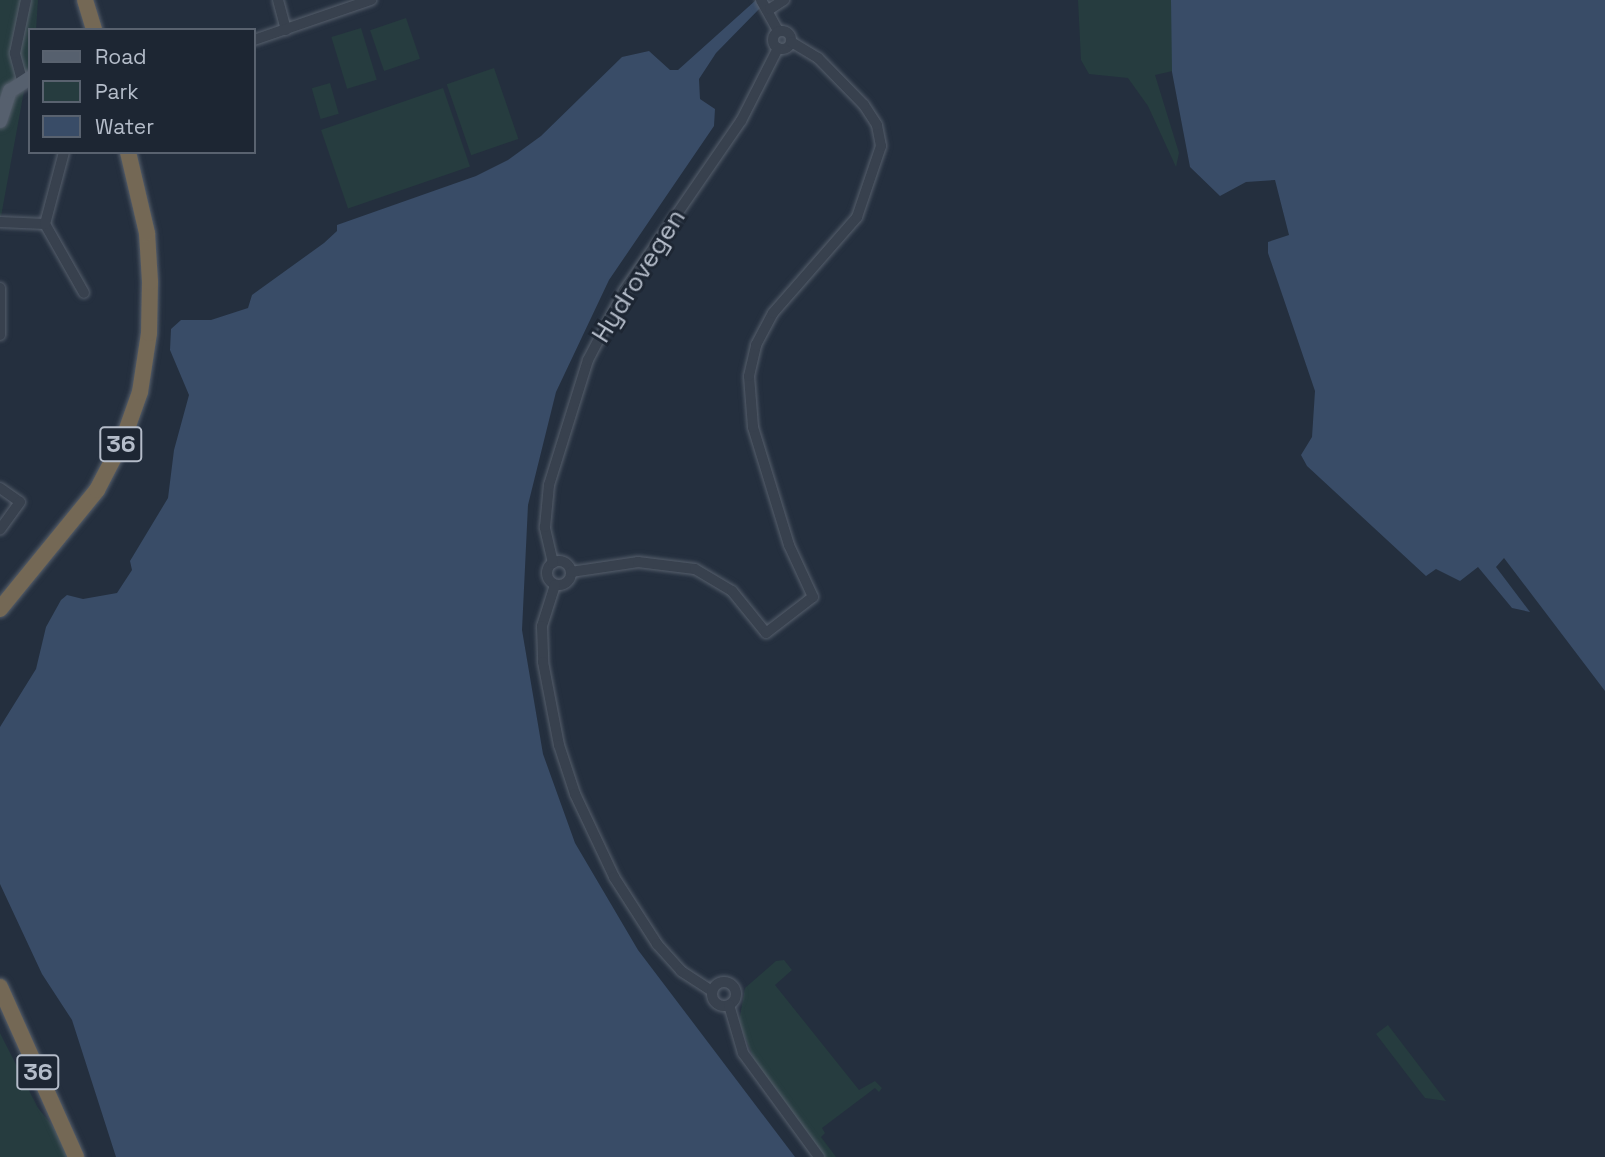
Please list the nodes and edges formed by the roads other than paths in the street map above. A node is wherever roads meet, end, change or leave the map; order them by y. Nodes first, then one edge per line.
1 (26, 0) edge
2 (75, 0) edge
3 (85, 0) edge
4 (278, 0) edge
5 (371, 0) edge
6 (784, 0) edge
7 (765, 4) edge
8 (82, 28) edge
9 (93, 28) edge
10 (286, 30) junction
11 (778, 31) junction
12 (256, 39) edge
13 (790, 42) junction
14 (778, 48) junction
15 (26, 79) edge
16 (0, 121) edge
17 (63, 154) edge
18 (119, 154) edge
19 (128, 154) edge
20 (0, 222) edge
21 (45, 224) junction
22 (146, 243) junction
23 (0, 288) edge
24 (84, 293) dead end
25 (0, 334) edge
26 (0, 488) edge
27 (0, 530) edge
28 (553, 563) junction
29 (570, 572) junction
30 (555, 585) junction
31 (0, 609) edge
32 (0, 987) edge
33 (712, 990) junction
34 (729, 1005) junction
35 (76, 1157) edge
36 (819, 1157) edge

1 - 15 street
2 - 8 highway
3 - 9 highway
4 - 10 street
5 - 10 street
6 - 7 street
7 - 11 street
10 - 12 street
11 - 13 street
11 - 14 street
13 - 14 street
13 - 29 street
14 - 28 street, Hydrovegen
15 - 16 main road
17 - 21 street
18 - 22 highway, 36
19 - 22 highway, 36
20 - 21 street
21 - 24 street
22 - 31 highway, 36
23 - 25 street
26 - 27 street
28 - 29 street
28 - 30 street
29 - 30 street
30 - 33 street
32 - 35 highway, 36
33 - 34 street
33 - 34 street
34 - 36 street

